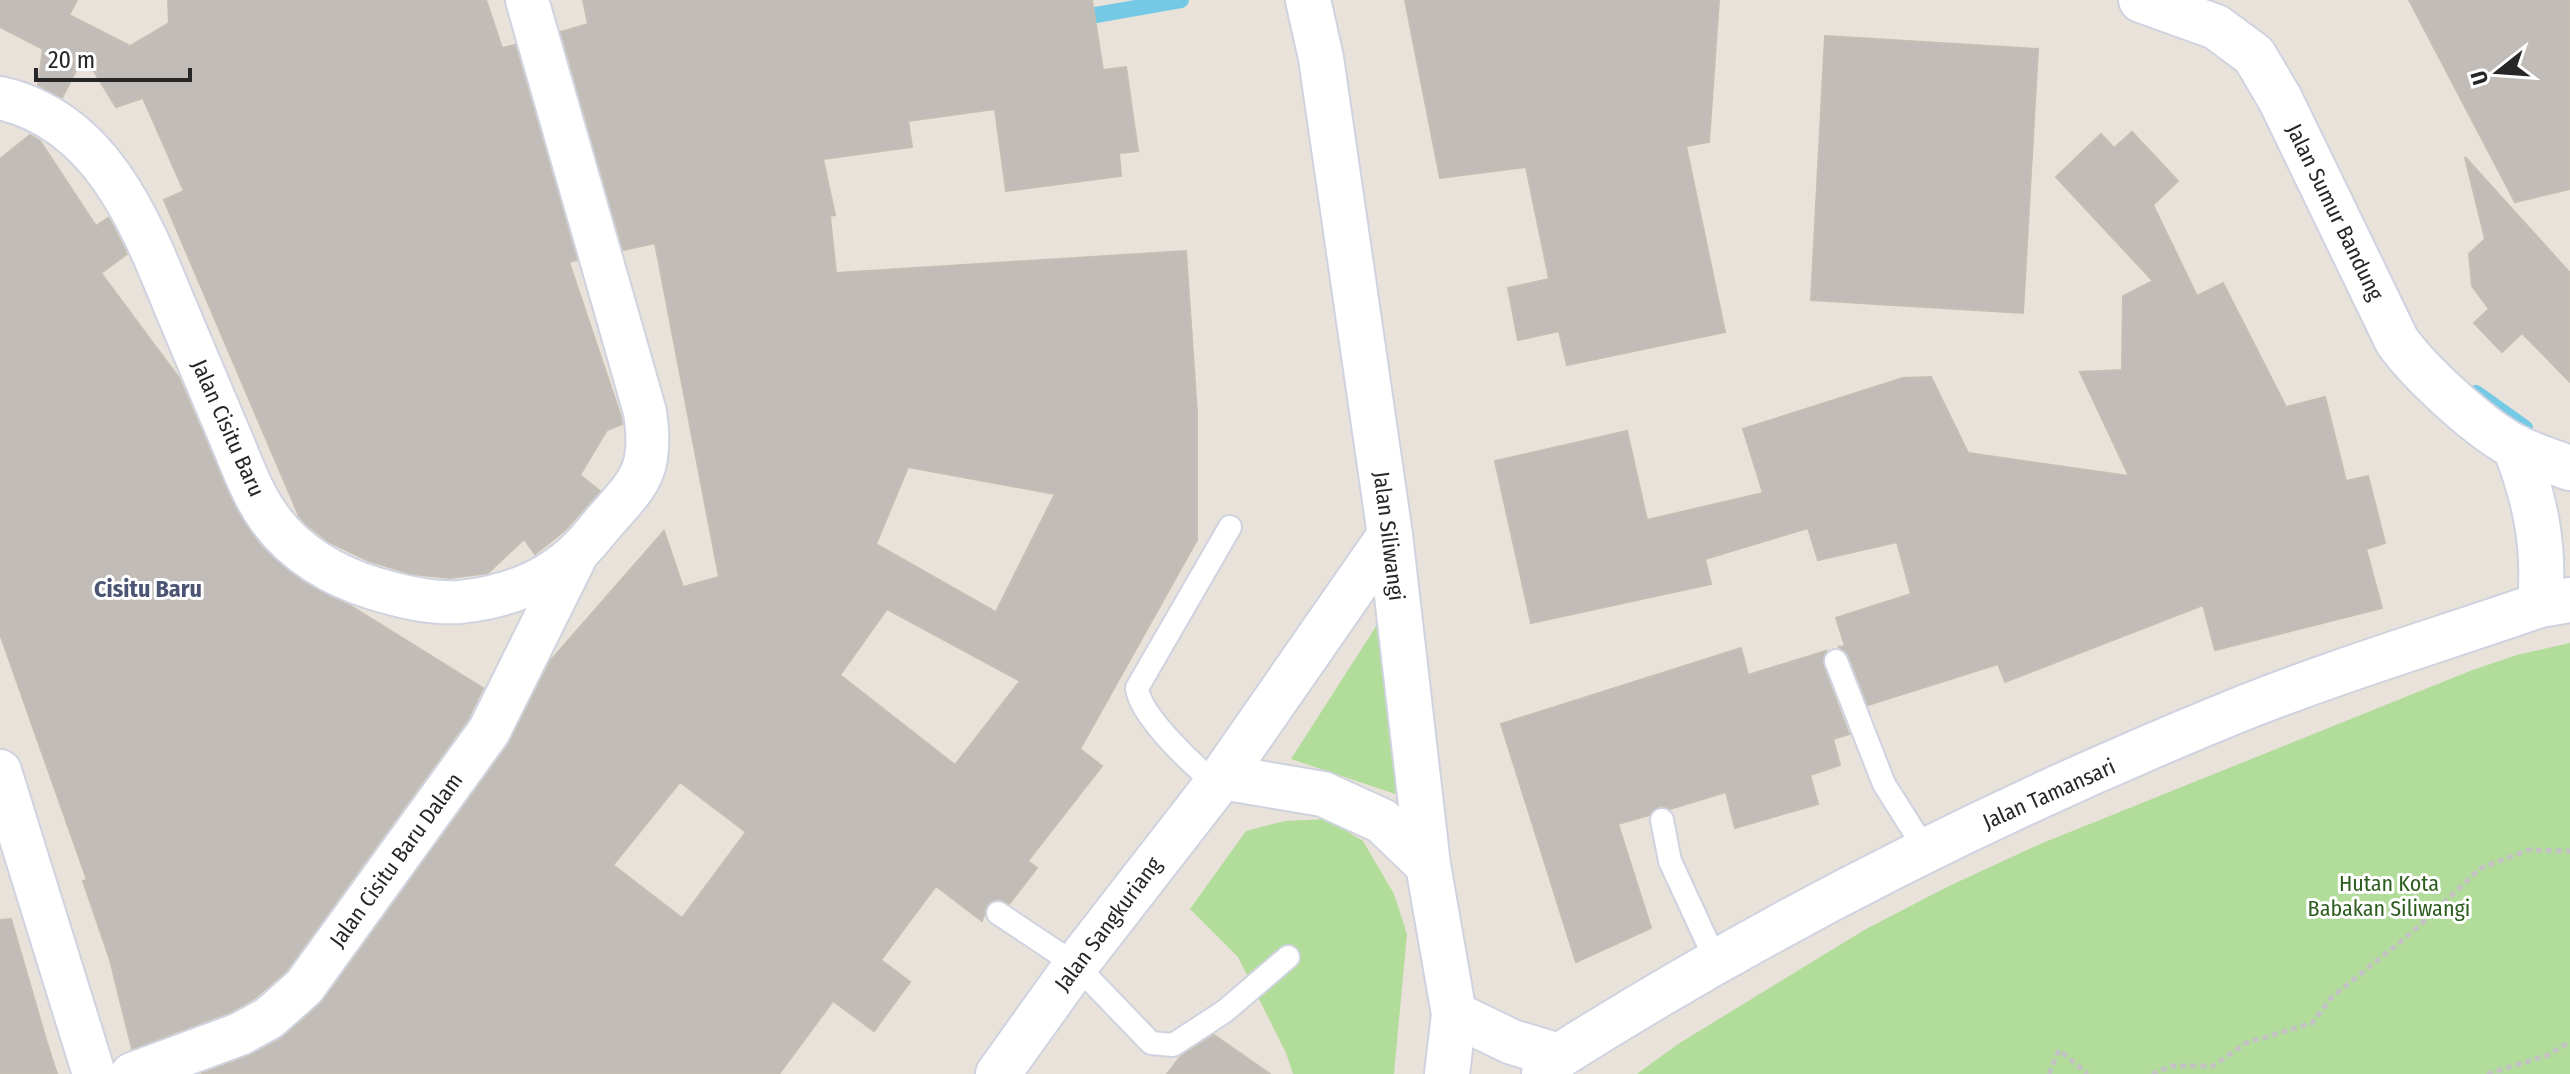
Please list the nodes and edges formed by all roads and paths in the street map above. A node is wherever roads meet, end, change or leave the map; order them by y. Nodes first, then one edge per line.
1 (527, 0) edge
2 (1308, 0) edge
3 (2141, 0) edge
4 (0, 98) edge
5 (2515, 447) junction
6 (2570, 468) edge
7 (1230, 527) dead end
8 (1390, 535) junction
9 (575, 558) junction
10 (2555, 603) edge
11 (1836, 661) dead end
12 (0, 771) edge
13 (1219, 780) junction
14 (1662, 820) dead end
15 (1925, 849) junction
16 (2570, 851) edge
17 (1428, 865) junction
18 (998, 913) dead end
19 (1288, 957) dead end
20 (1716, 961) junction
21 (1076, 965) junction
22 (1454, 1014) junction
23 (2570, 1042) edge
24 (1552, 1065) edge
25 (94, 1074) edge
26 (132, 1074) edge
27 (998, 1074) edge
28 (1447, 1074) edge
29 (2049, 1074) edge
30 (2088, 1074) edge
31 (2152, 1074) edge
32 (2487, 1074) edge

1 - 9 street, Jalan Cisitu Baru
2 - 8 main road, Jalan Siliwangi
3 - 5 main road, Jalan Sumur Bandung
4 - 9 street, Jalan Cisitu Baru
5 - 6 main road, Jalan Sumur Bandung
5 - 10 main road
7 - 13 lane
8 - 13 main road, Jalan Sangkuriang
8 - 17 main road, Jalan Siliwangi
9 - 26 street, Jalan Cisitu Baru Dalam
10 - 15 main road, Jalan Tamansari
11 - 15 lane
12 - 25 street
13 - 17 main road
13 - 21 main road, Jalan Sangkuriang
14 - 20 lane
15 - 20 main road, Jalan Tamansari
16 - 31 path
17 - 22 main road, Jalan Siliwangi
18 - 21 lane
19 - 21 lane
20 - 24 main road, Jalan Tamansari
21 - 27 main road, Jalan Sangkuriang
22 - 24 main road, Jalan Tamansari
22 - 28 main road, Jalan Siliwangi
23 - 32 path
29 - 30 path

